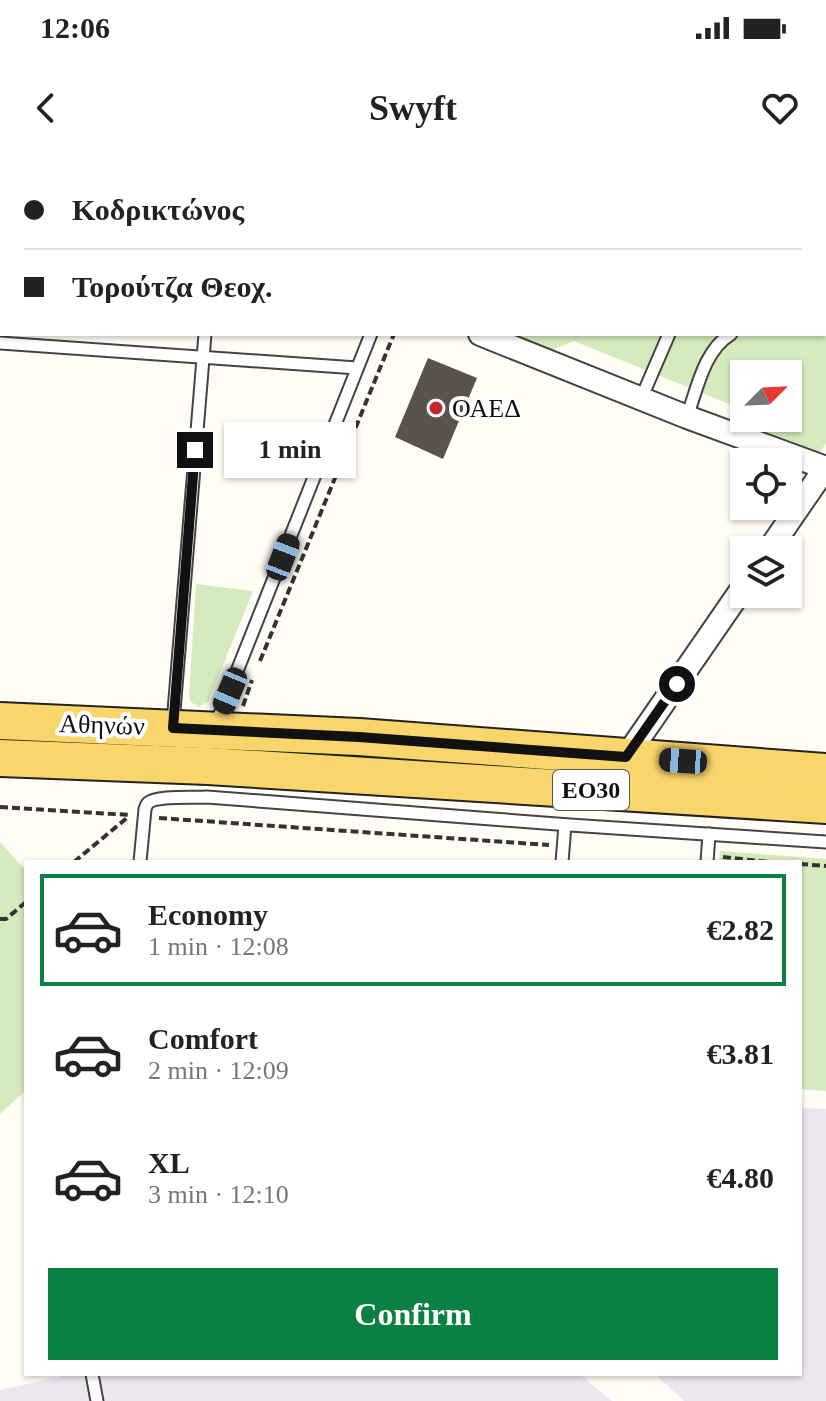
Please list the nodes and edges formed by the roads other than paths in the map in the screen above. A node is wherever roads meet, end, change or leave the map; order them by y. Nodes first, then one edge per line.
1 (205, 336) edge
2 (370, 336) edge
3 (485, 336) edge
4 (668, 336) edge
5 (728, 336) edge
6 (0, 343) edge
7 (203, 358) junction
8 (357, 368) junction
9 (641, 399) junction
10 (687, 417) junction
11 (826, 468) edge
12 (779, 536) edge
13 (730, 606) edge
14 (0, 721) edge
15 (172, 746) junction
16 (213, 754) junction
17 (626, 757) junction
18 (0, 758) edge
19 (826, 772) edge
20 (826, 805) edge
21 (565, 825) junction
22 (709, 834) junction
23 (826, 842) edge
24 (708, 857) edge
25 (140, 860) edge
26 (562, 860) edge
27 (92, 1376) edge
28 (97, 1401) edge

1 - 7 lane
2 - 8 lane
3 - 9 street
4 - 9 lane
5 - 10 lane
6 - 7 lane
7 - 8 lane
7 - 15 lane
8 - 16 lane
9 - 10 street
10 - 11 street
11 - 12 street
13 - 17 street
14 - 15 main road, Αθηνών / ΕΟ30
15 - 16 main road, Αθηνών / ΕΟ30
15 - 18 main road, Αθηνών / ΕΟ30
16 - 17 main road, Αθηνών / ΕΟ30
16 - 20 main road, Αθηνών / ΕΟ30
16 - 21 lane
16 - 25 lane
17 - 19 main road, Αθηνών / ΕΟ30
21 - 22 lane
21 - 26 lane
22 - 23 lane
22 - 24 lane
27 - 28 lane

